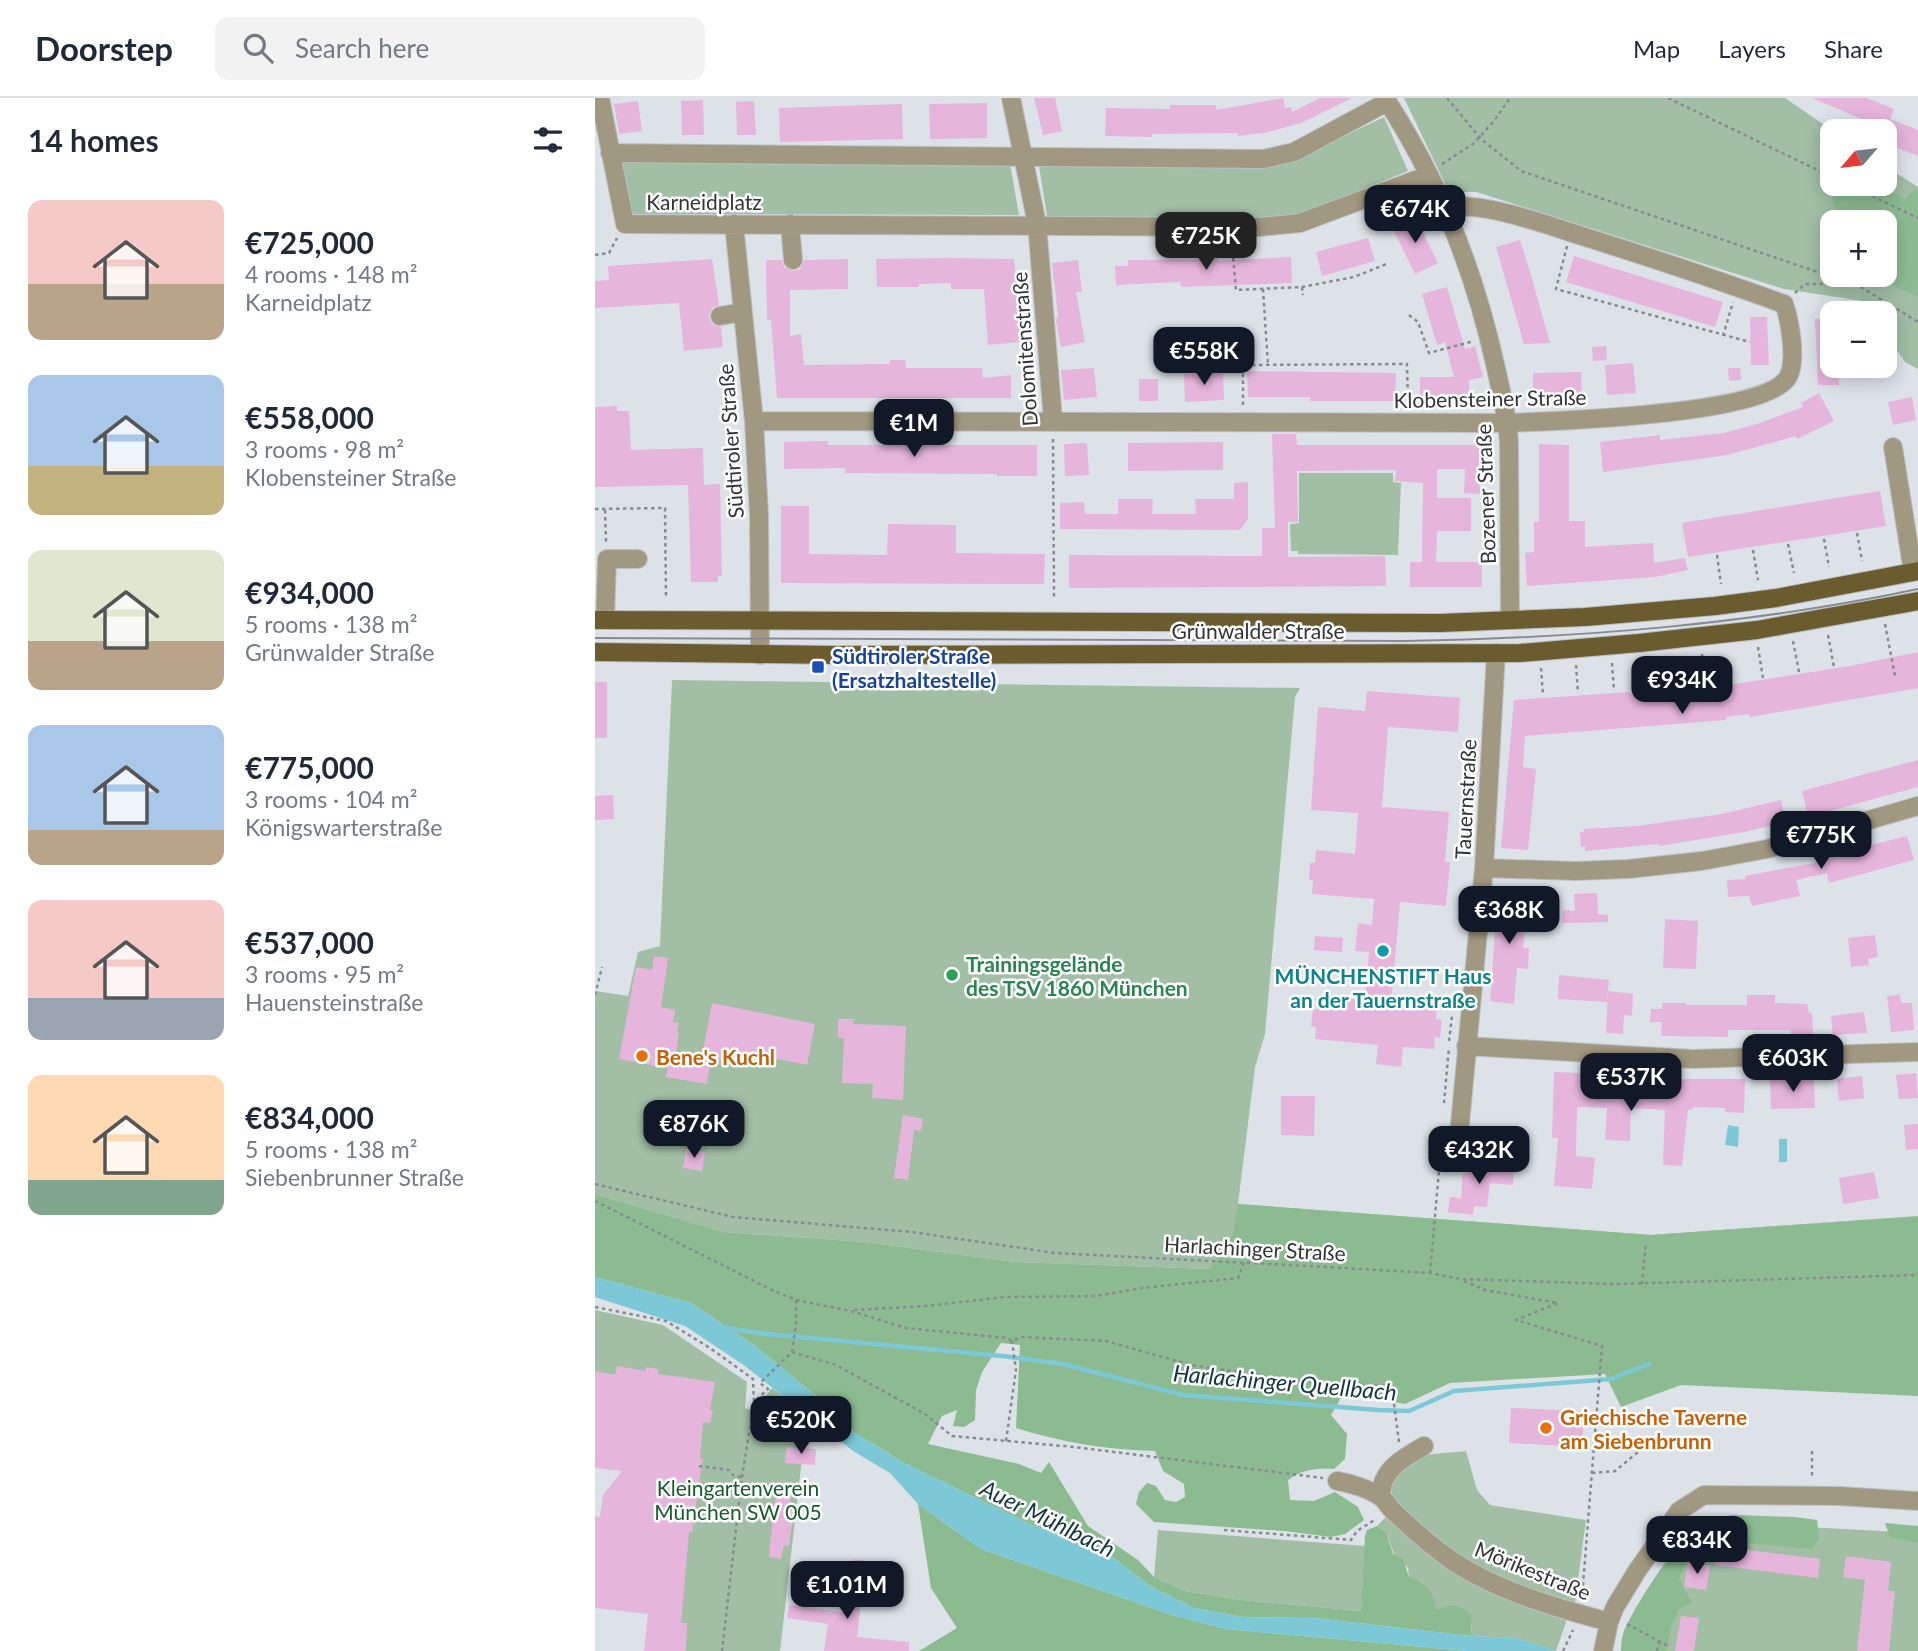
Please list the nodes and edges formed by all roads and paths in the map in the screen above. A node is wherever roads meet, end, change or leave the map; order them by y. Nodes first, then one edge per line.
1 (600, 98) edge
2 (1011, 98) edge
3 (1447, 98) edge
4 (1510, 98) edge
5 (1668, 98) edge
6 (1386, 100) edge
7 (1479, 136) junction
8 (610, 153) junction
9 (1025, 158) junction
10 (1820, 171) edge
11 (1429, 175) junction
12 (1872, 196) edge
13 (1445, 206) junction
14 (1918, 218) edge
15 (625, 224) junction
16 (734, 224) junction
17 (790, 224) junction
18 (1037, 224) junction
19 (1231, 227) junction
20 (1571, 232) junction
21 (595, 255) edge
22 (793, 260) dead end
23 (1389, 263) dead end
24 (1820, 273) edge
25 (1820, 284) edge
26 (1302, 287) junction
27 (1738, 287) junction
28 (1858, 287) edge
29 (1263, 289) junction
30 (1303, 295) dead end
31 (1784, 304) junction
32 (742, 312) junction
33 (1409, 315) dead end
34 (720, 316) dead end
35 (1918, 322) edge
36 (1723, 336) junction
37 (1475, 341) dead end
38 (1750, 342) dead end
39 (1268, 365) junction
40 (1052, 420) junction
41 (754, 421) junction
42 (1243, 421) junction
43 (1409, 423) junction
44 (1508, 423) junction
45 (1893, 447) dead end
46 (595, 509) edge
47 (605, 509) junction
48 (1857, 533) dead end
49 (1824, 538) dead end
50 (1788, 544) dead end
51 (1753, 550) dead end
52 (1717, 555) dead end
53 (607, 559) junction
54 (638, 559) dead end
55 (1862, 561) dead end
56 (1829, 567) dead end
57 (1916, 572) edge
58 (1794, 573) dead end
59 (1758, 580) dead end
60 (1721, 584) dead end
61 (666, 599) dead end
62 (1054, 600) dead end
63 (1918, 601) edge
64 (760, 619) junction
65 (1510, 619) junction
66 (600, 620) edge
67 (1885, 624) dead end
68 (1828, 635) dead end
69 (1793, 641) dead end
70 (1758, 646) dead end
71 (595, 652) edge
72 (1496, 653) junction
73 (1702, 654) dead end
74 (760, 655) junction
75 (1667, 658) dead end
76 (1612, 663) dead end
77 (1576, 665) dead end
78 (1541, 667) dead end
79 (1833, 667) dead end
80 (1799, 672) dead end
81 (1895, 676) dead end
82 (1763, 678) dead end
83 (1705, 685) dead end
84 (1670, 688) dead end
85 (1613, 691) dead end
86 (1578, 694) dead end
87 (1543, 696) dead end
88 (1918, 806) edge
89 (1484, 868) junction
90 (602, 967) dead end
91 (597, 983) edge
92 (595, 995) edge
93 (1466, 1046) junction
94 (1918, 1052) edge
95 (1457, 1156) dead end
96 (595, 1184) edge
97 (595, 1201) edge
98 (1646, 1242) dead end
99 (1244, 1263) junction
100 (1918, 1275) edge
101 (1461, 1279) junction
102 (1642, 1284) junction
103 (796, 1300) junction
104 (595, 1307) edge
105 (851, 1311) junction
106 (1012, 1341) junction
107 (792, 1352) junction
108 (761, 1382) junction
109 (755, 1391) junction
110 (754, 1402) junction
111 (1006, 1442) junction
112 (1424, 1446) dead end
113 (1812, 1451) dead end
114 (1638, 1452) dead end
115 (1402, 1459) junction
116 (699, 1467) dead end
117 (1592, 1473) junction
118 (742, 1477) junction
119 (1812, 1478) dead end
120 (1337, 1481) joint
121 (1918, 1501) edge
122 (1386, 1503) junction
123 (1224, 1530) dead end
124 (1581, 1615) junction
125 (1615, 1622) junction
126 (1659, 1642) junction
127 (1565, 1645) dead end
128 (1670, 1647) dead end
129 (722, 1651) edge
130 (1563, 1651) edge
131 (1603, 1651) edge
132 (1657, 1651) edge

1 - 8 street, Karneidplatz
2 - 9 street, Dolomitenstraße
3 - 7 path
4 - 7 path
5 - 10 path
6 - 9 street
6 - 11 street, Bozener Straße
7 - 11 path
7 - 24 path
8 - 9 street
8 - 15 street, Karneidplatz
9 - 18 street, Dolomitenstraße
11 - 13 street, Bozener Straße
11 - 19 street, Karneidplatz
12 - 14 path
13 - 20 street
13 - 44 street, Bozener Straße
15 - 16 street, Karneidplatz
15 - 21 path
16 - 17 street, Karneidplatz
16 - 32 street, Südtiroler Straße
17 - 18 street, Karneidplatz
17 - 22 street
18 - 19 street, Karneidplatz
18 - 40 street, Dolomitenstraße
19 - 29 path
20 - 27 street
20 - 36 path
23 - 26 path
25 - 31 path
26 - 29 path
26 - 30 path
27 - 31 street
27 - 36 path
28 - 35 path
29 - 39 path
31 - 44 street, Klobensteiner Straße
32 - 34 street
32 - 41 street, Südtiroler Straße
33 - 37 path
36 - 38 path
39 - 42 path
39 - 43 path
40 - 41 street, Klobensteiner Straße
40 - 42 street, Klobensteiner Straße
40 - 62 path, Dolomitenstraße
41 - 64 street, Südtiroler Straße
42 - 43 street, Klobensteiner Straße
43 - 44 street, Klobensteiner Straße
44 - 65 street, Bozener Straße
45 - 57 street
46 - 47 path
47 - 53 path
47 - 61 path
48 - 55 path
49 - 56 path
50 - 58 path
51 - 59 path
52 - 60 path
53 - 54 street
53 - 66 street
57 - 65 main road, Grünwalder Straße
63 - 72 main road, Grünwalder Straße
64 - 65 main road, Grünwalder Straße
64 - 66 main road, Grünwalder Straße
64 - 74 street, Südtiroler Straße
67 - 81 path
68 - 79 path
69 - 80 path
70 - 82 path
71 - 74 main road, Grünwalder Straße
72 - 74 main road, Grünwalder Straße
72 - 89 street, Tauernstraße
73 - 83 path
75 - 84 path
76 - 85 path
77 - 86 path
78 - 87 path
88 - 89 street
89 - 93 street, Tauernstraße
90 - 91 path
91 - 92 path
93 - 94 street
93 - 95 street, Tauernstraße
96 - 99 path, Harlachinger Straße
97 - 103 path
98 - 102 path
99 - 101 path, Harlachinger Straße
99 - 105 path
100 - 102 path, Harlachinger Straße
101 - 102 path, Harlachinger Straße
101 - 117 path
103 - 105 path
103 - 107 path
104 - 109 path
105 - 106 path
106 - 111 path
106 - 115 path
107 - 108 path
107 - 111 path
108 - 109 path
108 - 110 path
109 - 110 path
110 - 118 path
111 - 120 path
112 - 115 street
113 - 119 path
114 - 117 path
115 - 122 street
116 - 118 path
117 - 124 path
118 - 129 path
120 - 122 street, Mörikestraße
121 - 125 street
122 - 123 path
122 - 124 street, Mörikestraße
124 - 125 street, Mörikestraße
125 - 126 path
125 - 131 street
126 - 128 path
126 - 132 path
127 - 130 path

